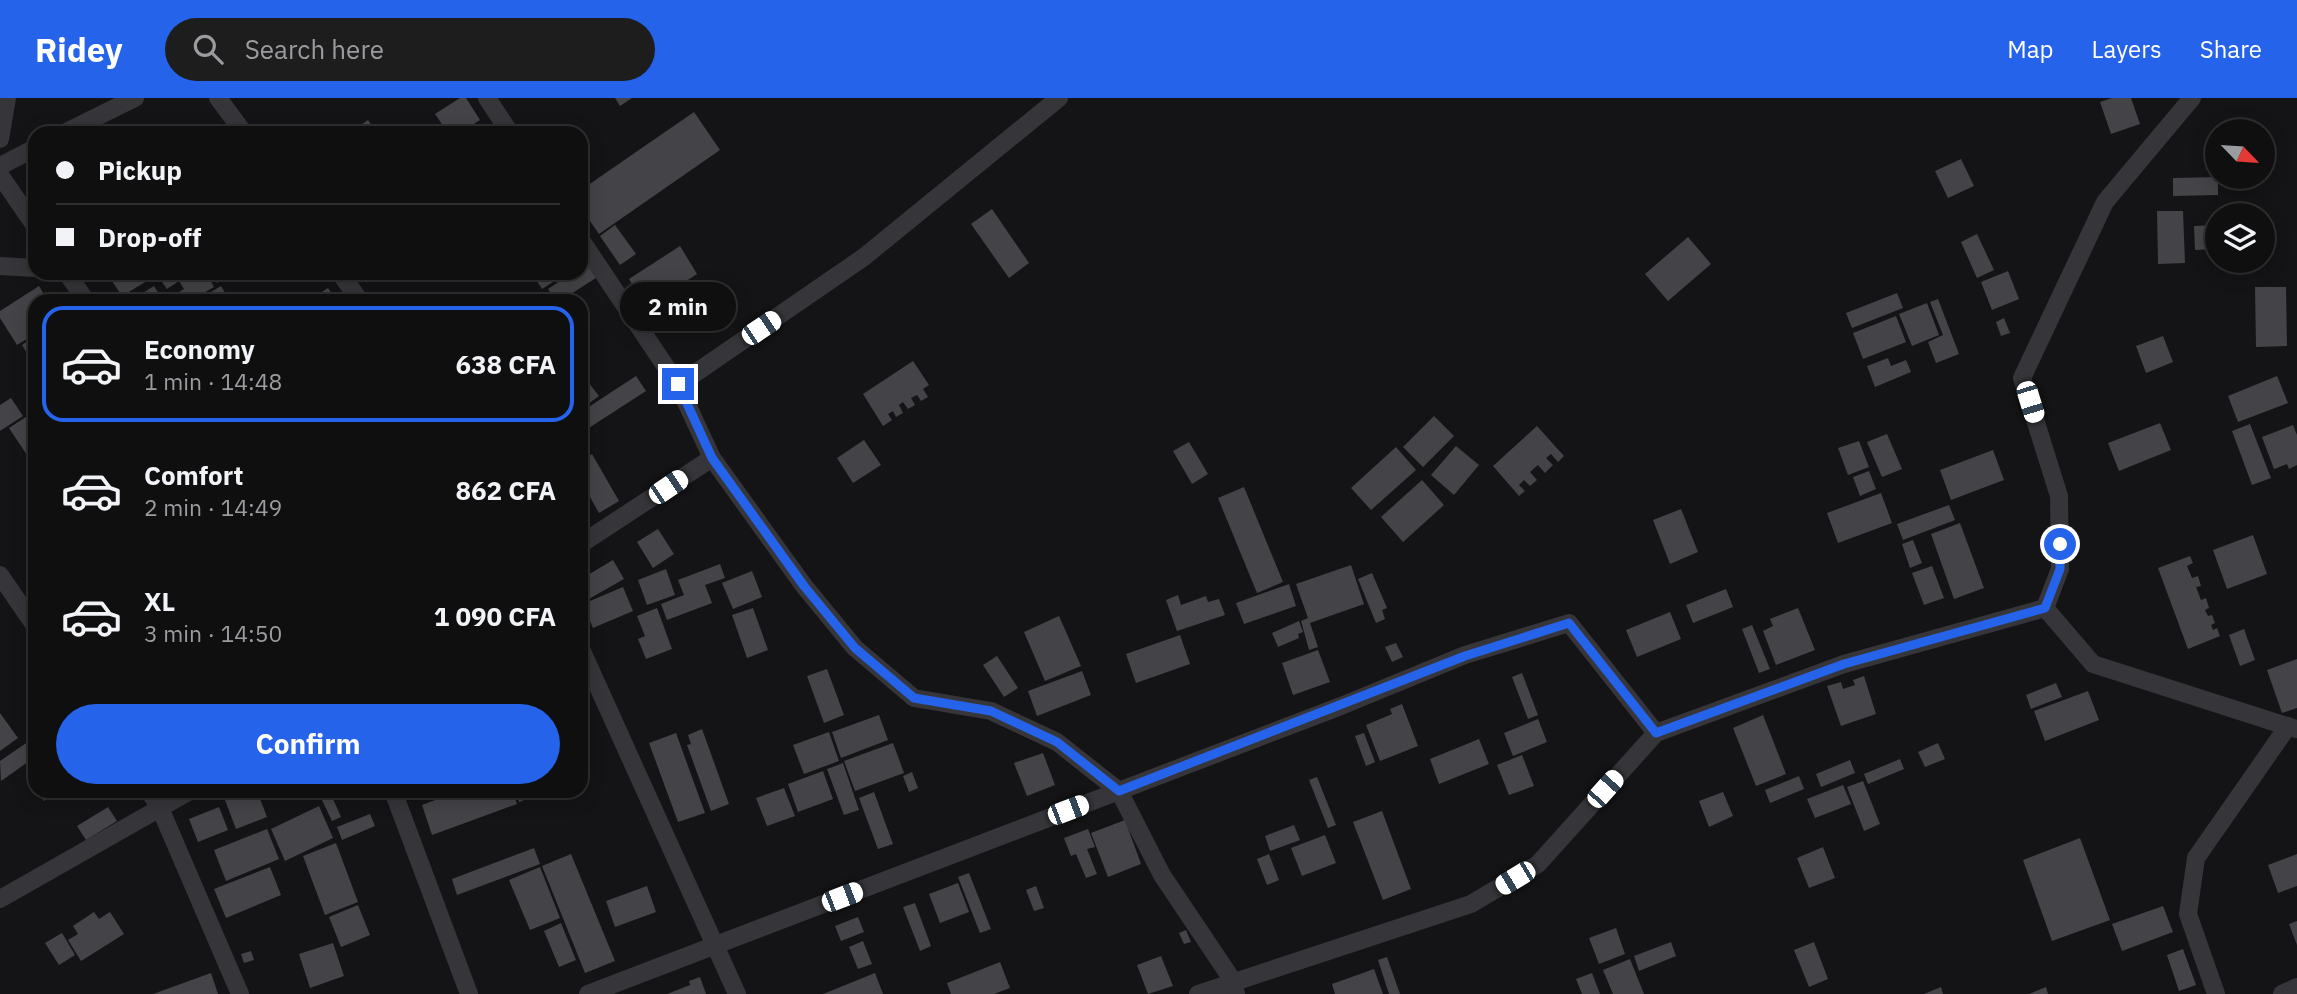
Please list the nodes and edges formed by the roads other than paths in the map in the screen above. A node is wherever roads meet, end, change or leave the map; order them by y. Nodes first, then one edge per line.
1 (7, 98) edge
2 (135, 98) edge
3 (218, 98) edge
4 (486, 98) edge
5 (1059, 98) edge
6 (2192, 98) edge
7 (78, 126) edge
8 (239, 126) edge
9 (505, 126) edge
10 (0, 139) edge
11 (28, 152) edge
12 (0, 166) edge
13 (0, 175) edge
14 (28, 216) edge
15 (588, 250) edge
16 (0, 266) edge
17 (28, 268) edge
18 (678, 384) junction
19 (712, 458) junction
20 (588, 539) edge
21 (0, 575) edge
22 (2045, 608) junction
23 (28, 616) edge
24 (588, 664) edge
25 (2293, 728) edge
26 (1656, 733) junction
27 (1119, 791) junction
28 (154, 798) edge
29 (178, 798) edge
30 (396, 798) edge
31 (160, 808) junction
32 (0, 899) edge
33 (716, 945) junction
34 (2297, 987) edge
35 (1234, 988) edge
36 (240, 994) edge
37 (469, 994) edge
38 (588, 994) edge
39 (737, 994) edge
40 (1198, 994) edge
41 (2216, 994) edge
42 (2282, 994) edge

1 - 10 street
2 - 7 street
3 - 8 street
4 - 9 street
5 - 18 street
6 - 22 street
11 - 12 street
13 - 14 street
15 - 18 street
16 - 17 street
18 - 19 street
19 - 20 street
19 - 27 street
21 - 23 street
22 - 25 street
22 - 26 street
24 - 33 street
25 - 41 street
26 - 27 street
26 - 35 street
27 - 33 street
27 - 35 street
28 - 31 street
29 - 31 street
30 - 37 street
31 - 32 street
31 - 36 street
33 - 38 street
33 - 39 street
34 - 42 street
35 - 40 street

